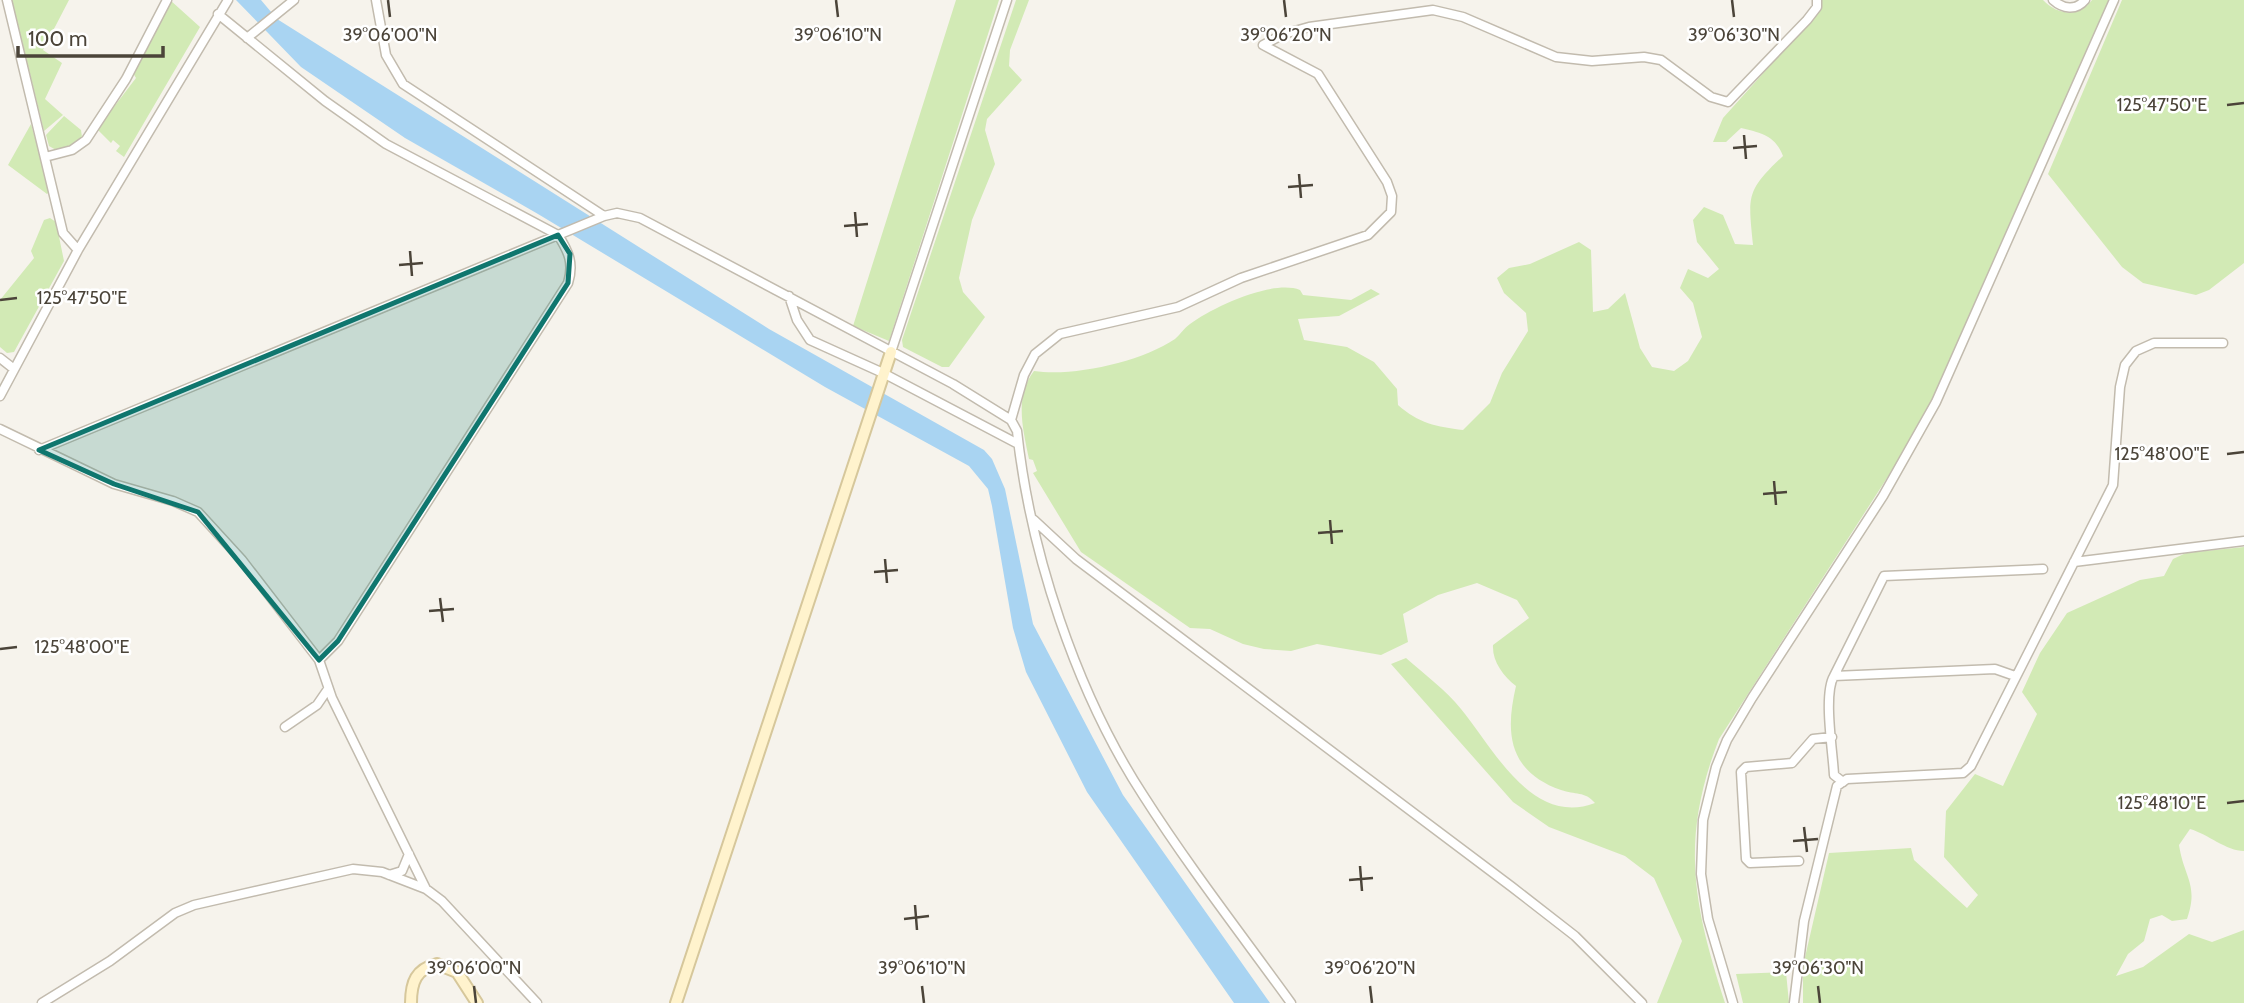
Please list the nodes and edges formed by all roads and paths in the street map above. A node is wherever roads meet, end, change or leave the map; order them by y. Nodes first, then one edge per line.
1 (7, 0) edge
2 (294, 0) edge
3 (376, 0) edge
4 (1007, 0) edge
5 (1817, 0) edge
6 (2053, 0) edge
7 (2085, 0) edge
8 (2114, 0) edge
9 (167, 1) edge
10 (226, 1) edge
11 (218, 15) junction
12 (247, 38) junction
13 (45, 156) junction
14 (600, 218) junction
15 (562, 234) junction
16 (78, 250) junction
17 (789, 296) junction
18 (2223, 343) dead end
19 (891, 352) junction
20 (0, 358) edge
21 (14, 369) junction
22 (883, 373) junction
23 (0, 396) edge
24 (1011, 420) junction
25 (0, 429) edge
26 (1018, 444) junction
27 (40, 450) junction
28 (1030, 516) junction
29 (2244, 541) edge
30 (2074, 562) junction
31 (2043, 569) dead end
32 (318, 660) junction
33 (1834, 676) junction
34 (2015, 676) junction
35 (328, 689) junction
36 (285, 727) dead end
37 (1832, 737) junction
38 (1843, 782) junction
39 (409, 854) junction
40 (1799, 861) dead end
41 (389, 875) junction
42 (426, 889) junction
43 (41, 1003) edge
44 (411, 1003) edge
45 (477, 1003) edge
46 (537, 1003) edge
47 (676, 1003) edge
48 (1291, 1003) edge
49 (1642, 1003) edge
50 (1733, 1003) edge
51 (1794, 1003) edge

1 - 13 street
2 - 12 street
3 - 14 street
4 - 19 street
5 - 24 street
6 - 7 street
8 - 50 street
9 - 13 street
10 - 11 street
11 - 12 street
11 - 16 street
12 - 15 street
13 - 16 street
14 - 15 street
14 - 17 street
15 - 27 street
15 - 32 street
16 - 21 street
17 - 19 street
17 - 22 street
18 - 30 street
19 - 22 street
19 - 24 street
20 - 21 street
21 - 23 street
22 - 26 street
22 - 47 street
24 - 26 street
25 - 27 street
26 - 28 street
27 - 32 street
28 - 48 street
28 - 49 street
29 - 30 street
30 - 34 street
31 - 33 street
32 - 35 street
33 - 34 street
33 - 37 street
34 - 38 street
35 - 36 street
35 - 39 street
37 - 38 street
37 - 40 street
38 - 51 street
39 - 41 street
39 - 42 street
41 - 42 street
41 - 43 street
42 - 46 street
44 - 45 street

